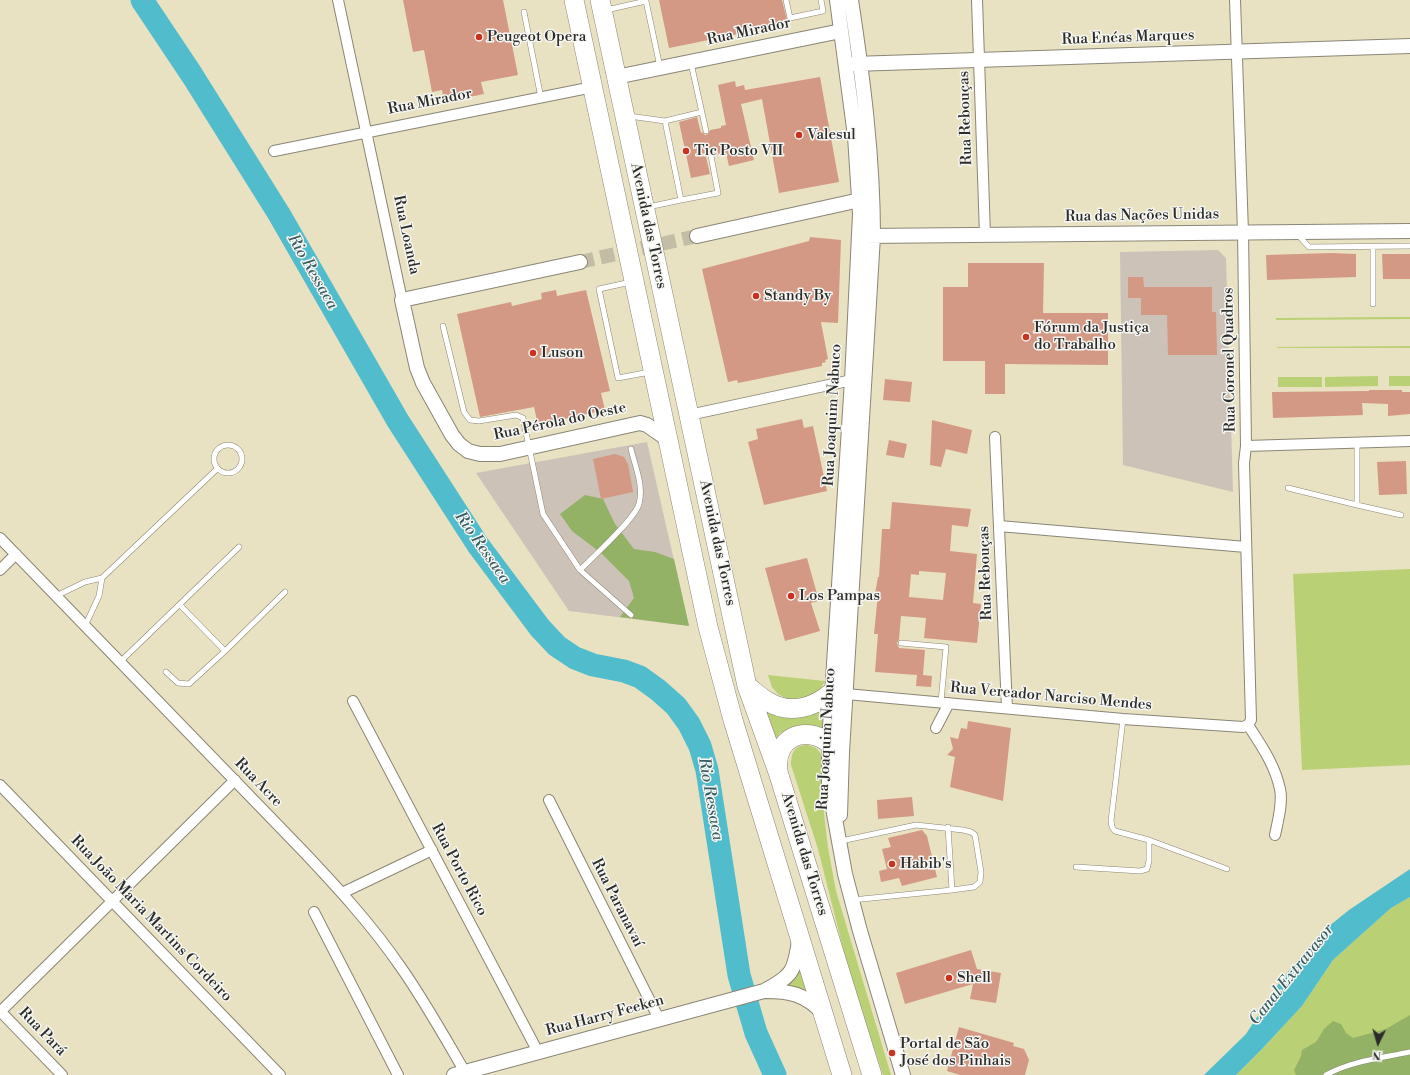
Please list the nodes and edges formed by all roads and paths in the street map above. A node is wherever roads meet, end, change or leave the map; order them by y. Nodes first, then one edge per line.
1 (338, 0) edge
2 (574, 0) edge
3 (786, 0) edge
4 (821, 0) edge
5 (837, 0) edge
6 (851, 0) edge
7 (977, 0) edge
8 (1235, 0) edge
9 (646, 1) edge
10 (601, 5) edge
11 (524, 12) dead end
12 (841, 31) junction
13 (1410, 46) edge
14 (1237, 51) junction
15 (979, 60) junction
16 (691, 62) junction
17 (846, 64) junction
18 (860, 64) junction
19 (660, 68) junction
20 (616, 77) junction
21 (593, 88) junction
22 (541, 98) junction
23 (702, 112) junction
24 (624, 115) junction
25 (665, 121) junction
26 (706, 131) dead end
27 (366, 132) junction
28 (274, 151) dead end
29 (711, 156) dead end
30 (681, 200) junction
31 (860, 200) junction
32 (644, 208) junction
33 (1410, 231) edge
34 (1243, 232) junction
35 (1294, 232) junction
36 (985, 235) junction
37 (697, 236) tunnel mouth
38 (859, 236) junction
39 (873, 236) junction
40 (1410, 246) edge
41 (1373, 247) junction
42 (580, 262) tunnel mouth
43 (634, 282) junction
44 (402, 300) junction
45 (1373, 304) dead end
46 (443, 326) dead end
47 (653, 371) junction
48 (852, 380) junction
49 (689, 415) junction
50 (995, 437) dead end
51 (667, 439) junction
52 (1410, 441) edge
53 (1357, 443) junction
54 (1246, 446) junction
55 (529, 447) junction
56 (631, 449) dead end
57 (480, 454) joint
58 (217, 469) junction
59 (1288, 488) dead end
60 (1358, 505) junction
61 (1401, 515) dead end
62 (999, 526) junction
63 (0, 538) edge
64 (239, 547) dead end
65 (1246, 548) junction
66 (16, 554) junction
67 (0, 570) edge
68 (580, 570) junction
69 (102, 578) junction
70 (284, 592) dead end
71 (56, 596) junction
72 (180, 605) junction
73 (631, 615) dead end
74 (85, 626) junction
75 (901, 643) dead end
76 (225, 651) junction
77 (120, 662) junction
78 (166, 672) dead end
79 (747, 686) junction
80 (839, 693) junction
81 (353, 701) dead end
82 (945, 703) junction
83 (1007, 708) junction
84 (1123, 719) junction
85 (1250, 722) junction
86 (936, 728) dead end
87 (836, 743) junction
88 (778, 772) junction
89 (235, 780) junction
90 (0, 784) edge
91 (549, 800) dead end
92 (948, 827) junction
93 (1275, 835) dead end
94 (839, 837) junction
95 (1148, 840) junction
96 (432, 850) junction
97 (1076, 867) dead end
98 (1227, 869) dead end
99 (952, 890) junction
100 (342, 893) junction
101 (851, 900) junction
102 (112, 901) junction
103 (314, 912) dead end
104 (799, 939) junction
105 (762, 991) junction
106 (0, 1011) edge
107 (823, 1013) junction
108 (659, 1019) junction
109 (538, 1052) junction
110 (1410, 1052) edge
111 (460, 1073) edge
112 (62, 1075) edge
113 (280, 1075) edge
114 (398, 1075) edge
115 (842, 1075) edge
116 (872, 1075) edge
117 (903, 1075) edge
118 (1326, 1075) edge

1 - 27 street, Rua Loanda
2 - 21 highway, Avenida das Torres
3 - 4 lane
5 - 12 main road, Rua Joaquim Nabuco
6 - 18 main road, Rua Joaquim Nabuco
7 - 15 street, Rua Rebouças
8 - 14 street, Rua Coronel Quadros
9 - 10 lane
9 - 19 lane
10 - 20 highway, Avenida das Torres
11 - 22 lane
12 - 16 main road, Rua Mirador
12 - 17 main road, Rua Joaquim Nabuco
13 - 14 main road, Rua Enéas Marques
14 - 15 main road, Rua Enéas Marques
14 - 34 street, Rua Coronel Quadros
15 - 18 main road, Rua Enéas Marques
15 - 36 street, Rua Rebouças
16 - 19 main road, Rua Mirador
16 - 23 lane
17 - 18 main road, Rua Enéas Marques
17 - 31 main road, Rua Joaquim Nabuco
18 - 39 main road, Rua Joaquim Nabuco
19 - 20 main road, Rua Mirador
20 - 24 highway, Avenida das Torres
21 - 22 street, Rua Mirador
21 - 43 highway, Avenida das Torres
22 - 27 street, Rua Mirador
23 - 25 lane
23 - 26 lane
24 - 25 lane
24 - 32 highway, Avenida das Torres
25 - 30 lane
27 - 28 street, Rua Mirador
27 - 44 street, Rua Loanda
29 - 30 lane
30 - 32 lane
31 - 37 main road
31 - 38 main road, Rua Joaquim Nabuco
32 - 49 highway, Avenida das Torres
33 - 35 main road, Rua das Nações Unidas
34 - 35 main road, Rua das Nações Unidas
34 - 36 main road, Rua das Nações Unidas
34 - 54 street, Rua Coronel Quadros
35 - 41 lane
36 - 39 main road, Rua das Nações Unidas
38 - 39 main road, Rua das Nações Unidas
38 - 48 main road, Rua Joaquim Nabuco
39 - 80 main road, Rua Joaquim Nabuco
40 - 41 lane
41 - 45 lane
42 - 44 main road
43 - 47 highway, Avenida das Torres
43 - 47 lane
44 - 57 main road, Rua Loanda
46 - 55 lane
47 - 51 highway, Avenida das Torres
48 - 49 street
48 - 80 main road, Rua Joaquim Nabuco
49 - 79 highway, Avenida das Torres
50 - 62 street, Rua Rebouças
51 - 55 main road, Rua Pérola do Oeste
51 - 104 highway, Avenida das Torres
52 - 53 street
53 - 54 street
53 - 60 lane
54 - 65 street, Rua Coronel Quadros
55 - 57 main road, Rua Pérola do Oeste
55 - 68 lane
56 - 68 lane
58 - 58 lane
58 - 69 lane
59 - 60 lane
60 - 61 lane
62 - 65 street
62 - 83 street, Rua Rebouças
63 - 66 street, Rua Acre
64 - 72 lane
65 - 85 street, Rua Coronel Quadros
66 - 67 street
66 - 71 street, Rua Acre
68 - 73 lane
69 - 71 lane
69 - 74 lane
70 - 76 lane
71 - 74 street, Rua Acre
72 - 76 lane
72 - 77 lane
74 - 77 street, Rua Acre
75 - 82 lane
76 - 78 lane
77 - 89 street, Rua Acre
79 - 80 highway
79 - 88 highway, Avenida das Torres
80 - 82 street, Rua Vereador Narciso Mendes
80 - 87 main road, Rua Joaquim Nabuco
81 - 96 street, Rua Porto Rico
82 - 83 street, Rua Vereador Narciso Mendes
82 - 86 street
83 - 84 street, Rua Vereador Narciso Mendes
84 - 85 street, Rua Vereador Narciso Mendes
84 - 95 lane
85 - 93 street
87 - 88 highway
87 - 94 main road, Rua Joaquim Nabuco
88 - 116 highway, Avenida das Torres
89 - 100 street, Rua Acre
89 - 102 street
90 - 102 street, Rua João Maria Martins Cordeiro
91 - 108 street, Rua Paranavaí
92 - 94 lane
92 - 99 lane
92 - 99 lane
94 - 101 main road, Rua Joaquim Nabuco
95 - 97 lane
95 - 98 lane
96 - 100 street
96 - 109 street, Rua Porto Rico
99 - 101 lane
100 - 111 street, Rua Acre
101 - 117 main road, Rua Joaquim Nabuco
102 - 106 street
102 - 113 street, Rua João Maria Martins Cordeiro
103 - 114 street
104 - 105 main road, Rua Harry Feeken
104 - 107 highway, Avenida das Torres
105 - 107 main road, Rua Harry Feeken
105 - 108 main road, Rua Harry Feeken
106 - 112 street, Rua Pará
107 - 115 highway, Avenida das Torres
108 - 109 main road, Rua Harry Feeken
109 - 111 main road, Rua Harry Feeken
110 - 118 lane

